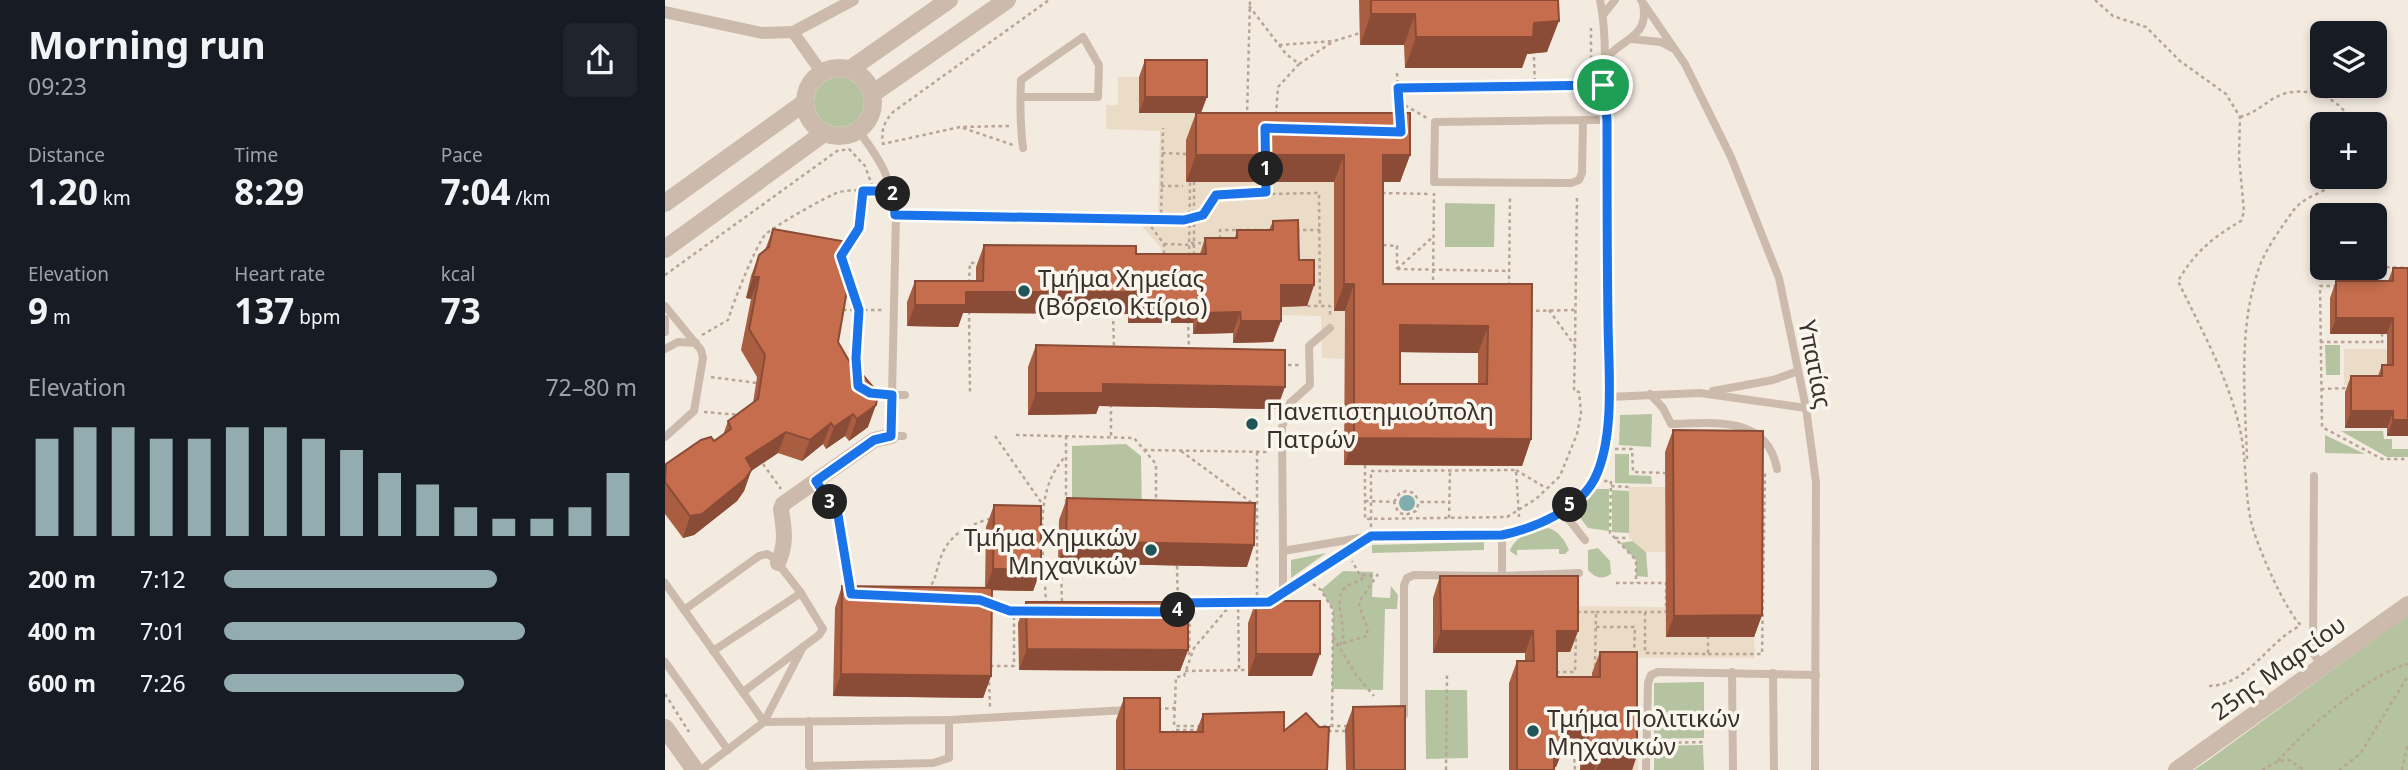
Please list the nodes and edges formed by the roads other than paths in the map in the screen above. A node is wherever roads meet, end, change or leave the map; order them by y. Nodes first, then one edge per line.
1 (853, 0) edge
2 (949, 0) edge
3 (1007, 0) edge
4 (1600, 0) edge
5 (1615, 0) edge
6 (1641, 1) edge
7 (665, 12) edge
8 (1603, 15) junction
9 (793, 32) junction
10 (1631, 39) junction
11 (1675, 49) junction
12 (1603, 62) junction
13 (849, 70) junction
14 (822, 73) junction
15 (872, 94) junction
16 (1021, 97) junction
17 (804, 103) junction
18 (1587, 120) junction
19 (1607, 120) junction
20 (858, 130) junction
21 (824, 133) junction
22 (1023, 148) road end
23 (665, 203) edge
24 (665, 249) edge
25 (665, 306) edge
26 (665, 319) edge
27 (1330, 328) dead end
28 (665, 332) edge
29 (694, 341) junction
30 (665, 349) edge
31 (1798, 371) junction
32 (1700, 393) junction
33 (1650, 394) junction
34 (892, 395) junction
35 (905, 395) dead end
36 (1608, 397) junction
37 (1806, 408) junction
38 (897, 436) joint
39 (665, 437) edge
40 (1777, 469) dead end
41 (2314, 476) dead end
42 (1563, 512) junction
43 (1502, 535) junction
44 (1371, 536) junction
45 (1585, 540) dead end
46 (1283, 551) junction
47 (778, 563) junction
48 (1579, 573) edge
49 (1502, 576) junction
50 (665, 583) edge
51 (1283, 592) junction
52 (801, 593) junction
53 (1269, 602) edge
54 (2408, 605) edge
55 (684, 610) junction
56 (803, 647) junction
57 (713, 651) junction
58 (665, 662) edge
59 (2322, 666) junction
60 (1732, 672) junction
61 (1773, 673) junction
62 (1816, 675) junction
63 (743, 692) junction
64 (1155, 709) edge
65 (949, 720) junction
66 (764, 722) junction
67 (809, 722) junction
68 (1404, 726) edge
69 (665, 728) edge
70 (728, 750) junction
71 (695, 770) edge
72 (701, 770) edge
73 (1646, 770) edge
74 (1733, 770) edge
75 (1774, 770) edge
76 (1815, 770) edge
77 (2177, 770) edge

1 - 9 street
2 - 13 street
3 - 15 street
4 - 8 lane
5 - 8 lane
6 - 10 lane
6 - 11 lane, Υπατίας
7 - 9 street
8 - 12 lane
9 - 14 street
10 - 11 lane
10 - 12 lane
11 - 31 lane, Υπατίας
12 - 19 lane
13 - 14 street
13 - 15 street
14 - 17 street
15 - 20 street
16 - 16 lane
16 - 22 lane
17 - 21 street
17 - 23 street
18 - 18 lane
18 - 19 lane
19 - 36 lane
20 - 21 street
20 - 34 lane
21 - 24 street
25 - 29 lane
26 - 28 lane
27 - 46 lane
29 - 30 lane
29 - 39 lane
31 - 32 lane
31 - 37 lane, Υπατίας
32 - 33 lane
32 - 37 lane
33 - 36 lane
33 - 40 lane
34 - 35 lane
34 - 38 lane
36 - 42 lane
37 - 62 lane, Υπατίας
38 - 47 street
41 - 59 lane
42 - 43 lane
42 - 45 lane
43 - 44 lane
43 - 49 lane
44 - 46 lane
44 - 51 lane
46 - 51 lane
47 - 52 lane
47 - 55 lane
48 - 49 lane
49 - 68 lane
50 - 55 lane
51 - 53 lane
52 - 56 lane
52 - 57 lane
54 - 59 street, 25ης Μαρτίου
55 - 57 lane
56 - 63 lane
56 - 66 lane
57 - 63 lane
58 - 70 lane
59 - 77 street, 25ης Μαρτίου
60 - 61 lane
60 - 73 lane
60 - 74 lane
61 - 62 lane
61 - 75 lane
62 - 76 lane, Υπατίας
63 - 66 lane
64 - 65 lane
65 - 67 lane
65 - 67 lane
66 - 67 lane
66 - 70 lane
69 - 71 street
70 - 72 lane

